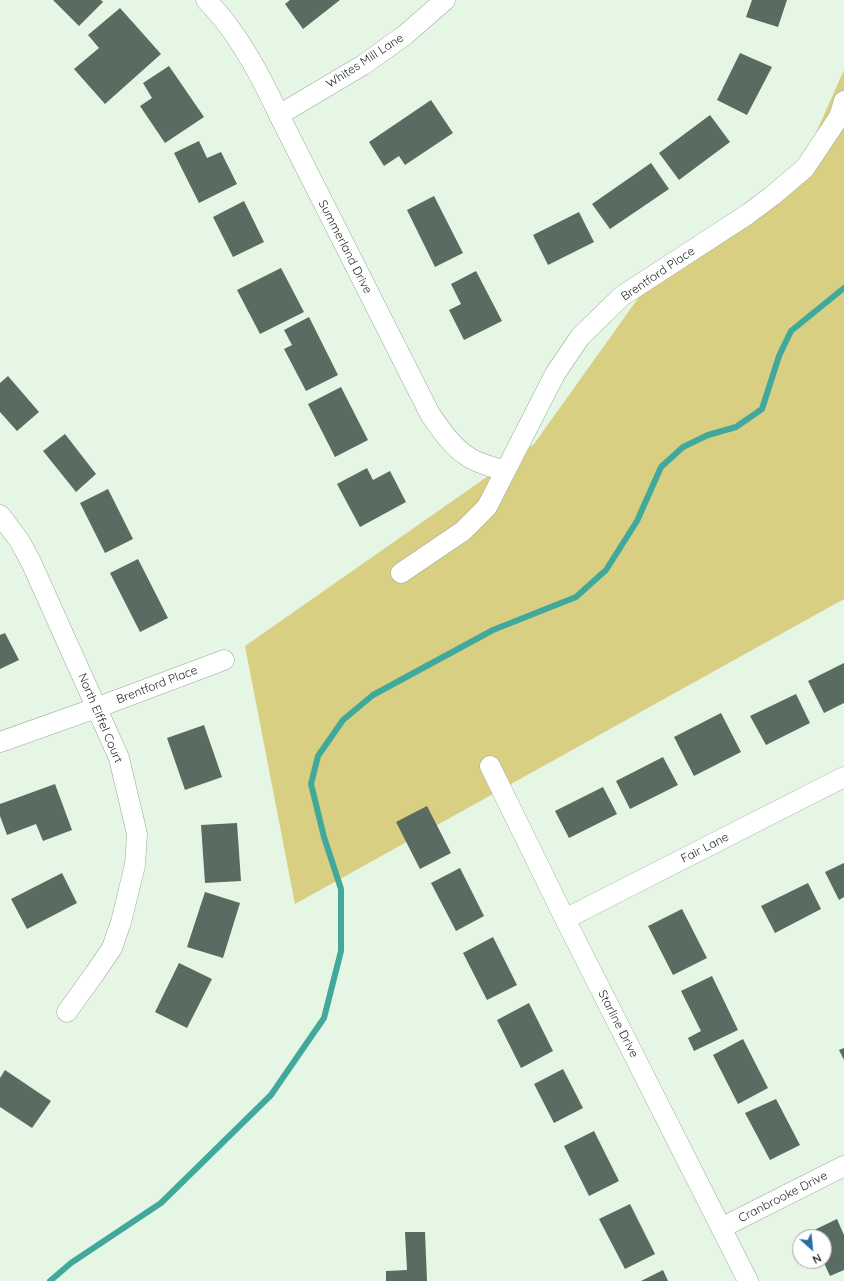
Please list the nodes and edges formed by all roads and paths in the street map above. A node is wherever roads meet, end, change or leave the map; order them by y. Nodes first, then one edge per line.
1 (206, 0) edge
2 (445, 0) edge
3 (844, 101) edge
4 (279, 115) junction
5 (505, 471) junction
6 (0, 515) edge
7 (401, 573) dead end
8 (224, 660) dead end
9 (96, 708) junction
10 (0, 742) edge
11 (490, 766) dead end
12 (844, 777) edge
13 (565, 919) junction
14 (67, 1012) dead end
15 (844, 1166) edge
16 (721, 1228) junction
17 (748, 1281) edge

1 - 4 street, Summerland Drive
2 - 4 street, Whites Mill Lane
3 - 5 street, Brentford Place
4 - 5 street, Summerland Drive
5 - 7 street, Brentford Place
6 - 9 street, North Eiffel Court
8 - 9 street, Brentford Place
9 - 10 street, Brentford Place
9 - 14 street, North Eiffel Court
11 - 13 street, Starline Drive
12 - 13 street, Fair Lane
13 - 16 street, Starline Drive
15 - 16 street, Cranbrooke Drive
16 - 17 street, Starline Drive

